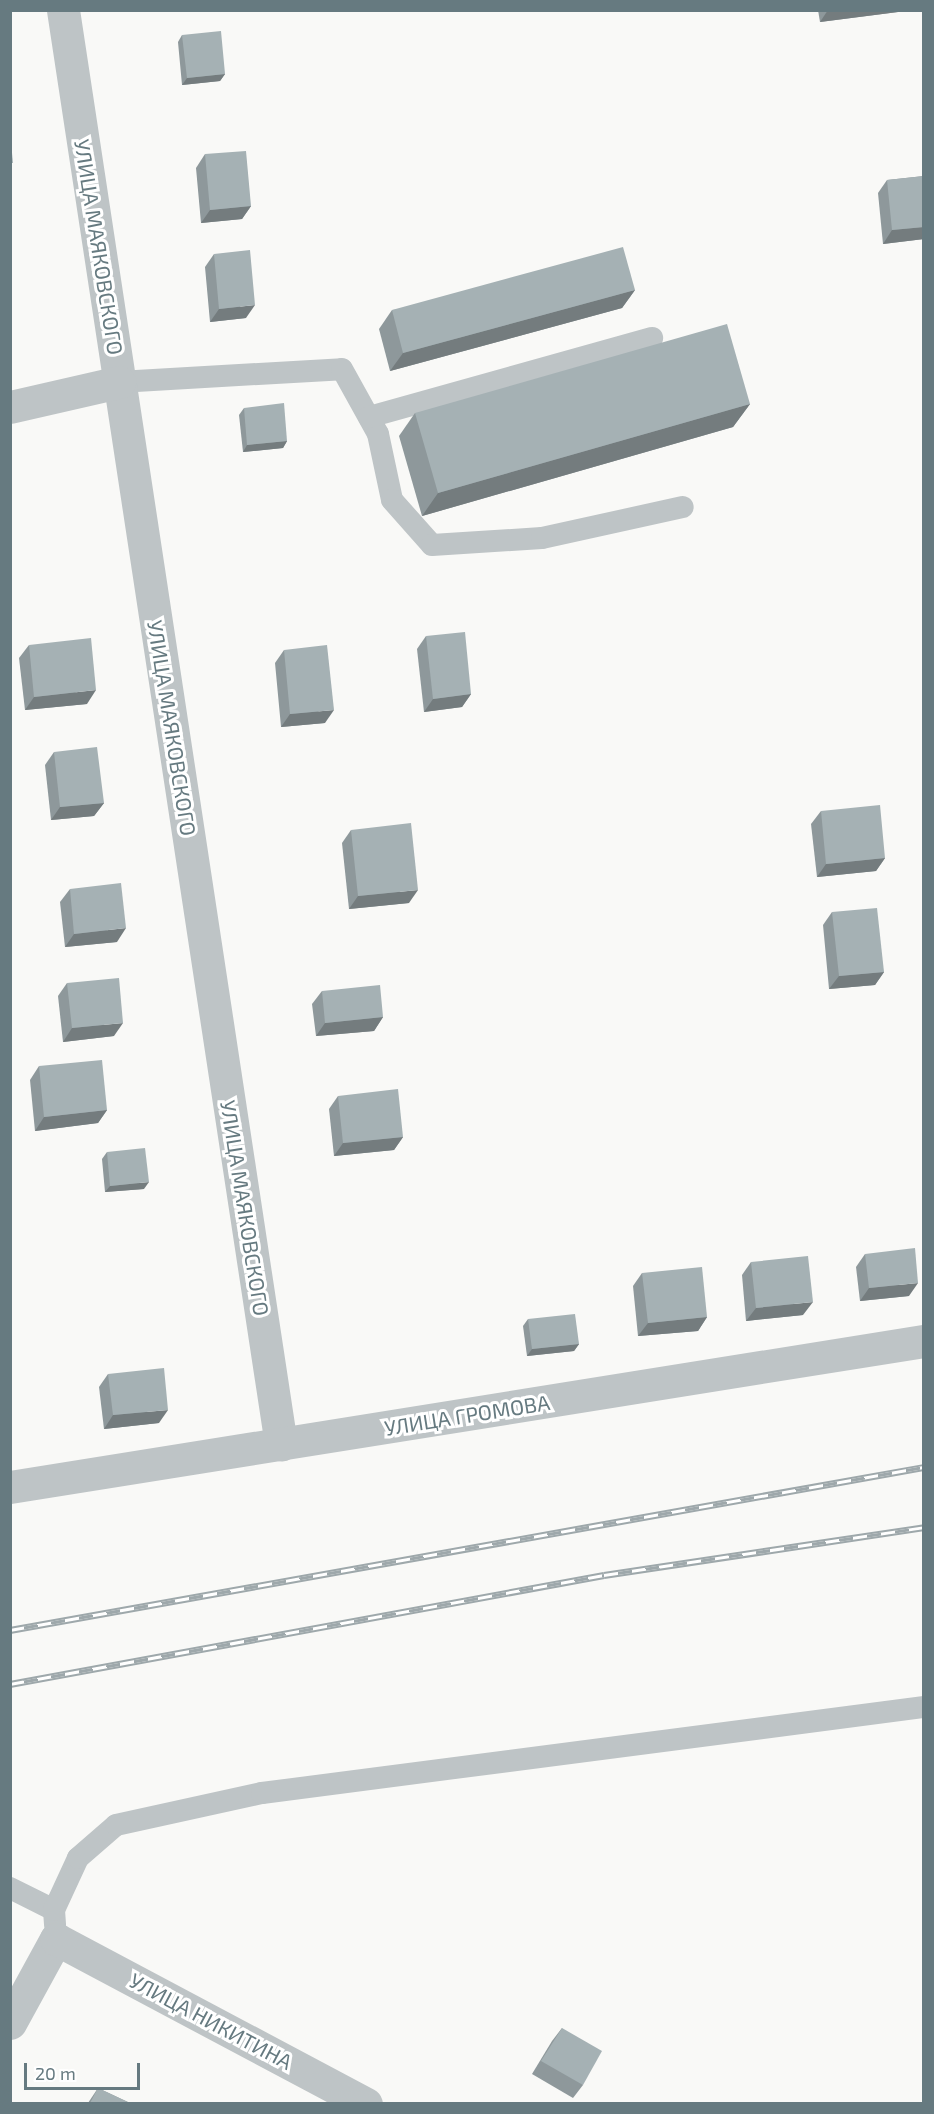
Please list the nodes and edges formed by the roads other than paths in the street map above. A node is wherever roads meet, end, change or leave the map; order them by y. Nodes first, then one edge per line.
1 (63, 10) edge
2 (652, 338) dead end
3 (119, 382) junction
4 (10, 408) edge
5 (369, 417) junction
6 (683, 507) dead end
7 (924, 1341) edge
8 (281, 1445) junction
9 (10, 1487) edge
10 (924, 1707) edge
11 (10, 1888) edge
12 (55, 1924) junction
13 (10, 2023) edge
14 (366, 2103) edge

1 - 3 street, УЛИЦА МАЯКОВСКОГО
2 - 5 lane
3 - 4 street
3 - 5 lane
3 - 8 street, УЛИЦА МАЯКОВСКОГО
5 - 6 lane
7 - 8 street, УЛИЦА ГРОМОВА
8 - 9 street, УЛИЦА ГРОМОВА
10 - 12 lane
11 - 12 lane
12 - 13 street
12 - 14 street, УЛИЦА НИКИТИНА

